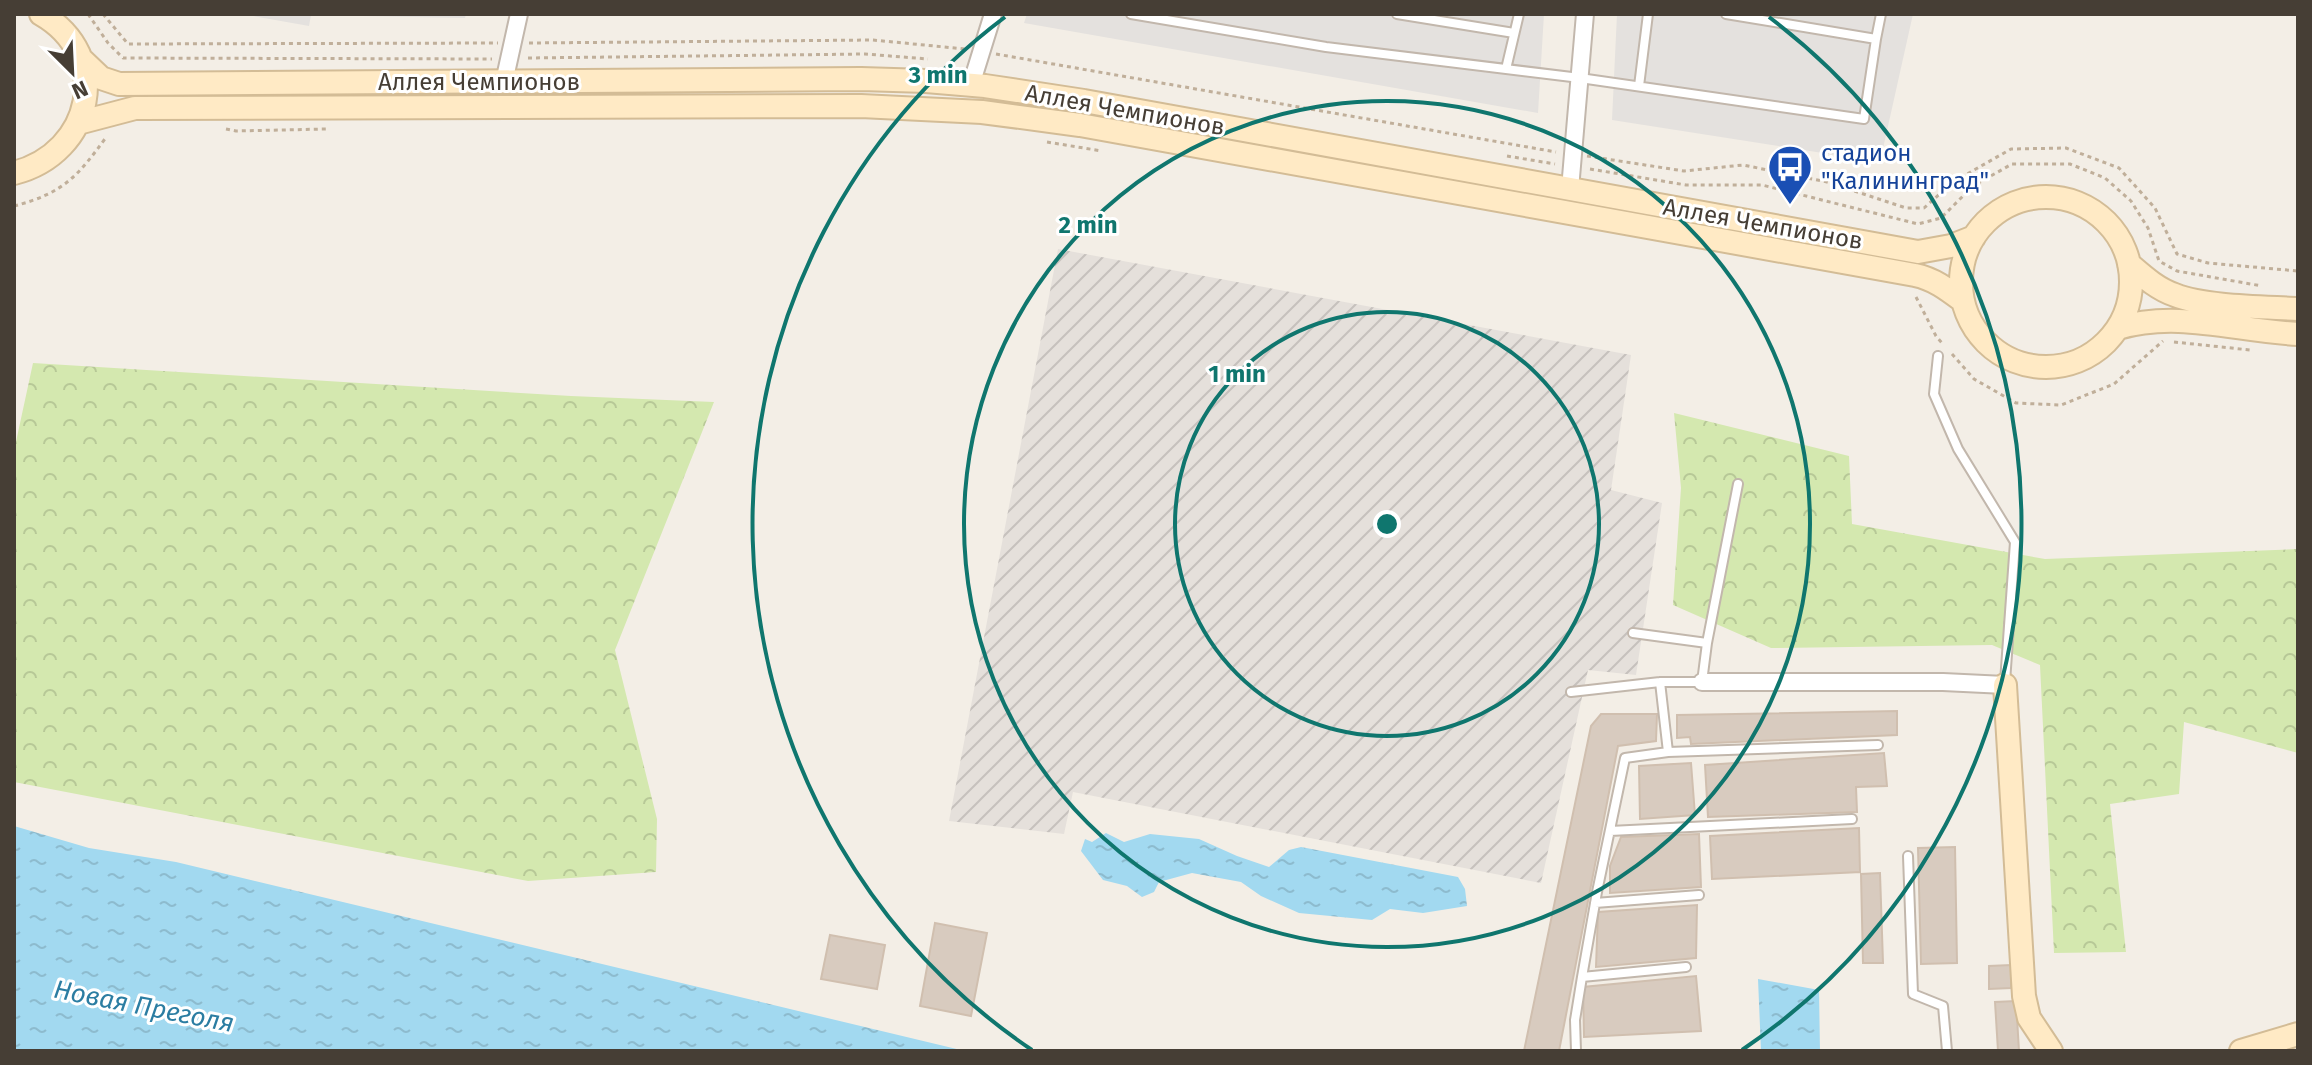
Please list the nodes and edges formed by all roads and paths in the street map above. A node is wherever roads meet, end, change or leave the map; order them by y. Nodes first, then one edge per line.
1 (41, 14) edge
2 (519, 14) edge
3 (993, 14) edge
4 (1131, 14) edge
5 (1397, 14) edge
6 (1519, 14) edge
7 (1585, 14) edge
8 (1648, 14) edge
9 (1726, 14) edge
10 (1881, 14) edge
11 (1514, 33) junction
12 (1876, 39) junction
13 (80, 58) junction
14 (1506, 69) junction
15 (1580, 78) junction
16 (504, 82) junction
17 (971, 85) junction
18 (1639, 86) junction
19 (78, 123) junction
20 (331, 128) dead end
21 (223, 129) dead end
22 (112, 130) dead end
23 (1046, 142) dead end
24 (1107, 151) dead end
25 (14, 173) edge
26 (1570, 189) junction
27 (14, 206) edge
28 (1974, 237) junction
29 (2129, 264) junction
30 (1916, 296) dead end
31 (1963, 301) junction
32 (2298, 309) edge
33 (2118, 328) junction
34 (2298, 334) edge
35 (2257, 351) dead end
36 (1938, 356) dead end
37 (1738, 484) dead end
38 (1633, 633) dead end
39 (1707, 643) junction
40 (1660, 682) junction
41 (1702, 682) junction
42 (2005, 685) junction
43 (1571, 692) dead end
44 (1878, 745) dead end
45 (1668, 752) junction
46 (1852, 819) dead end
47 (1610, 831) junction
48 (1908, 856) dead end
49 (1699, 895) dead end
50 (1595, 903) junction
51 (1686, 967) dead end
52 (1582, 977) junction
53 (2298, 1034) edge
54 (1576, 1051) edge
55 (1947, 1051) edge
56 (2051, 1051) edge
57 (2241, 1051) edge

1 - 13 main road, Аллея Чемпионов
2 - 16 street
3 - 17 street
4 - 14 lane
5 - 11 lane
6 - 11 lane
7 - 15 street
8 - 18 lane
9 - 12 lane
10 - 12 lane
11 - 14 lane
12 - 18 lane
13 - 16 main road, Аллея Чемпионов
13 - 19 main road, Аллея Чемпионов
14 - 15 lane
15 - 18 lane
15 - 26 street
16 - 17 main road, Аллея Чемпионов
17 - 26 main road, Аллея Чемпионов
19 - 25 main road, Аллея Чемпионов
19 - 31 main road, Аллея Чемпионов
20 - 21 path
22 - 27 path
23 - 24 path
26 - 28 main road, Аллея Чемпионов
28 - 29 main road, Аллея Чемпионов
28 - 31 main road, Аллея Чемпионов
29 - 32 main road, Аллея Чемпионов
29 - 33 main road, Аллея Чемпионов
30 - 35 path
31 - 33 main road, Аллея Чемпионов
33 - 34 main road
36 - 42 lane
37 - 39 lane
38 - 39 lane
39 - 41 lane
40 - 41 lane
40 - 43 lane
40 - 45 lane
41 - 42 street
42 - 56 main road
44 - 45 lane
45 - 47 lane
46 - 47 lane
47 - 50 lane
48 - 55 lane
49 - 50 lane
50 - 52 lane
51 - 52 lane
52 - 54 lane
53 - 57 main road

